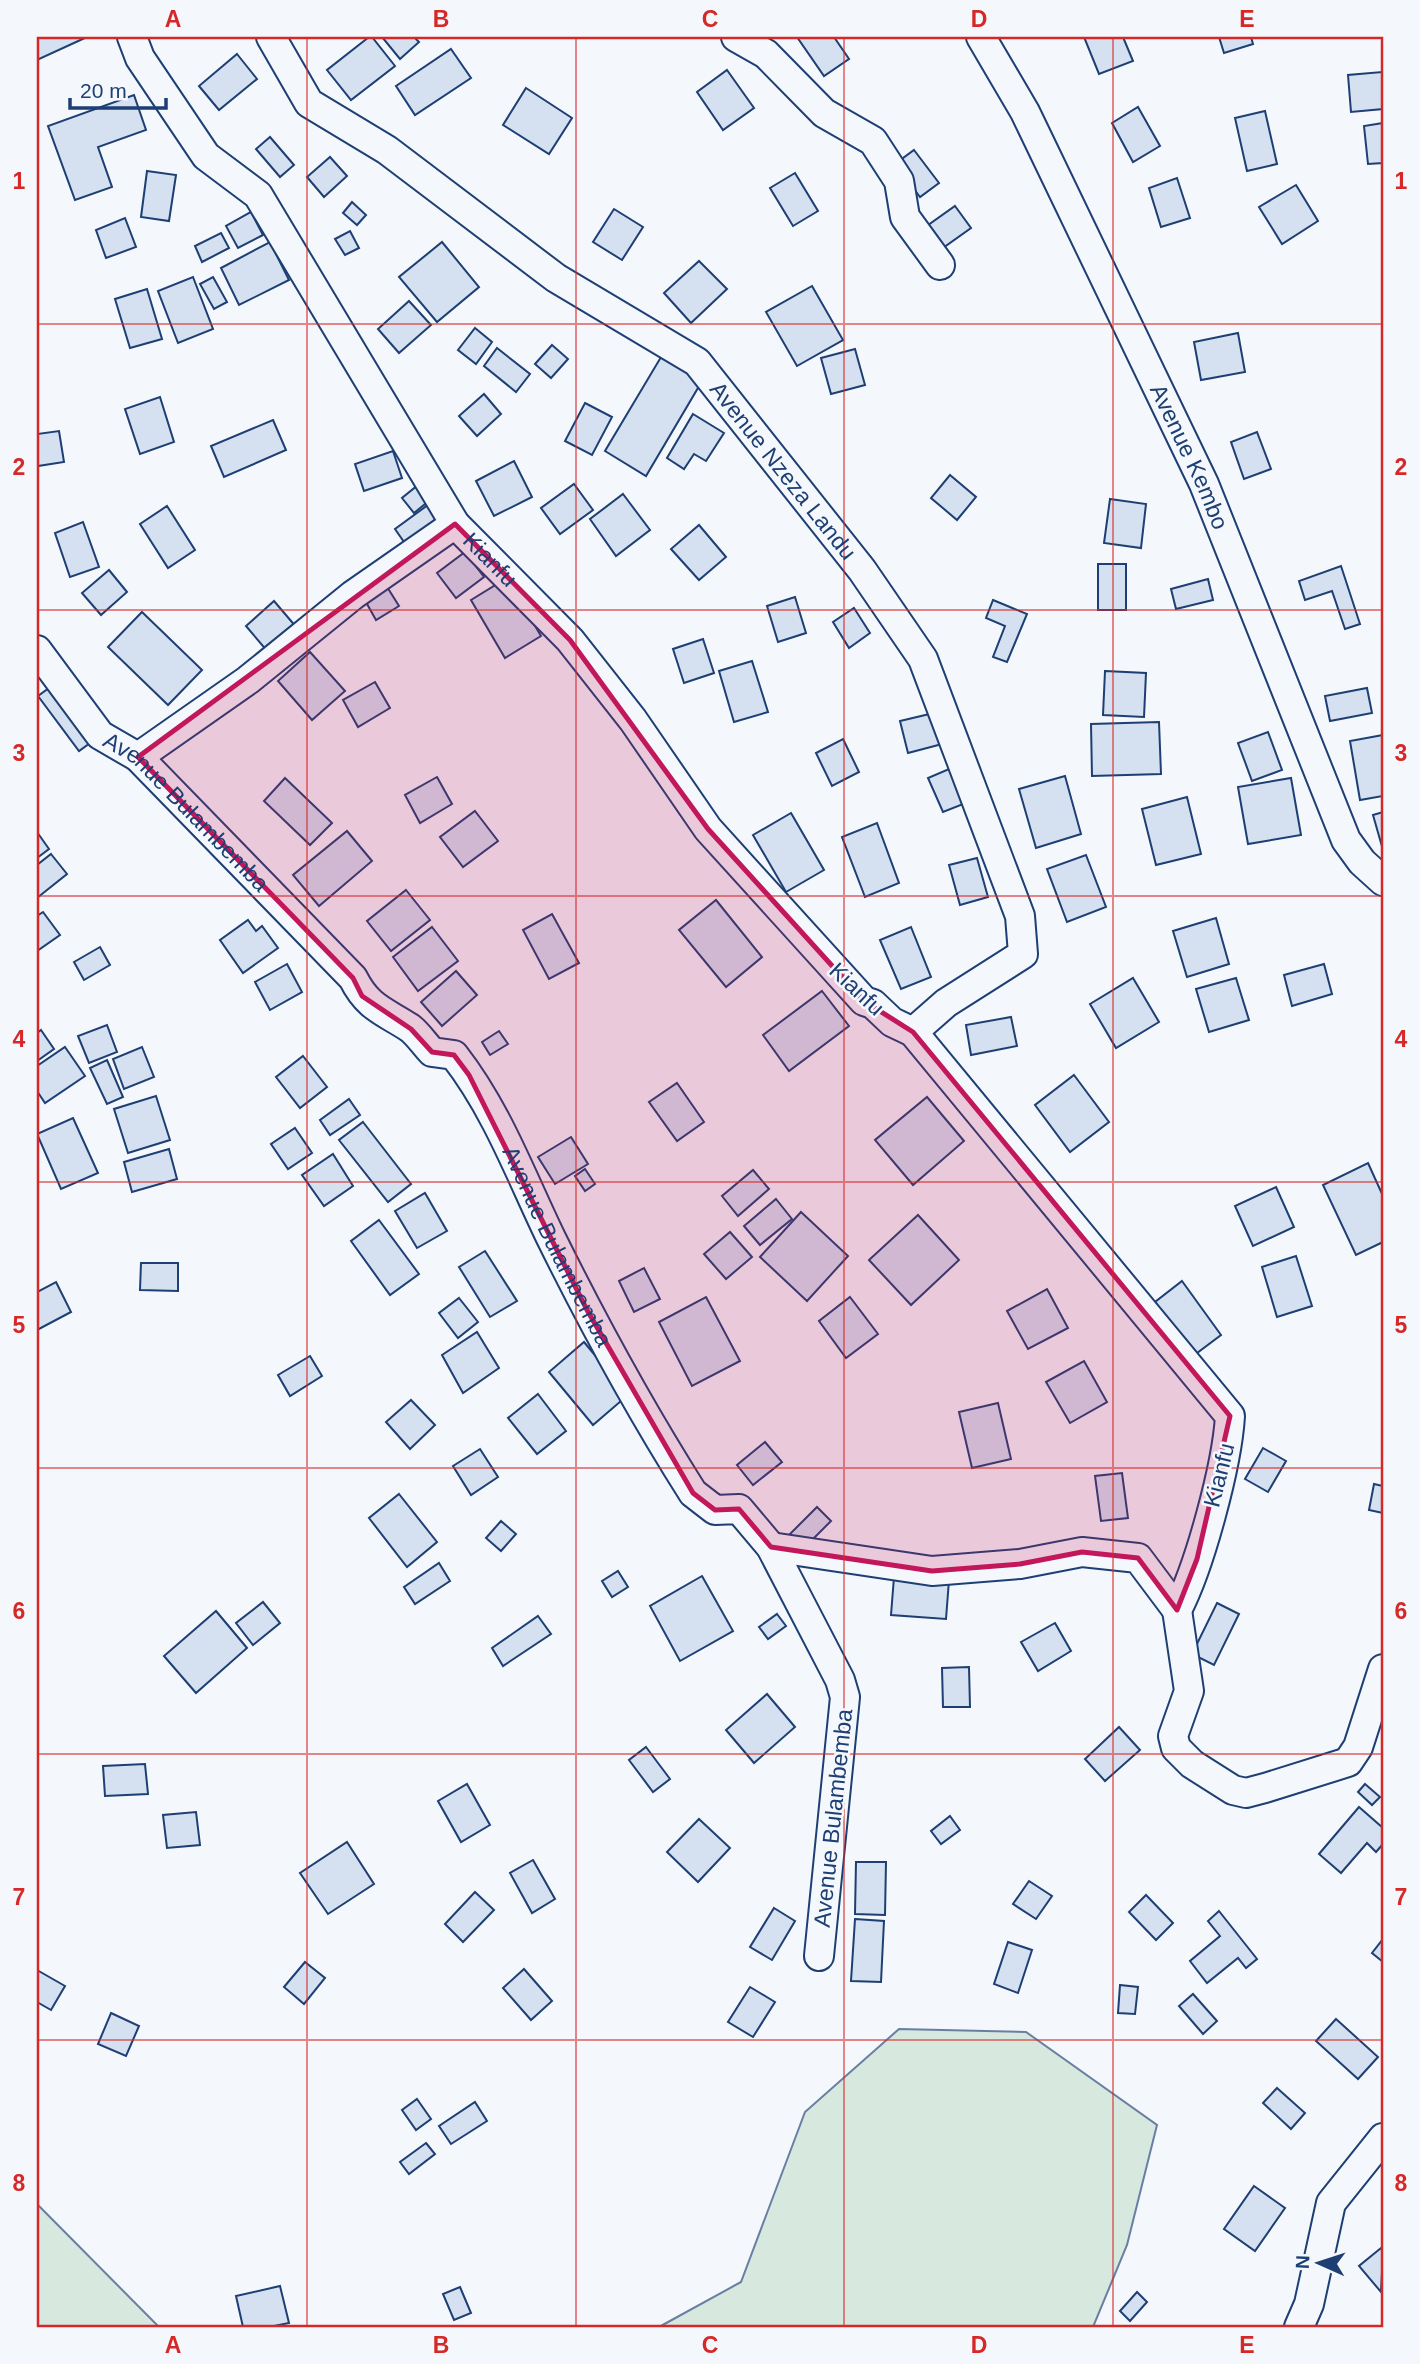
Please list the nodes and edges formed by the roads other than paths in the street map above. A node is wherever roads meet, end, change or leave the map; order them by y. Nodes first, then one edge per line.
1 (132, 37) edge
2 (271, 37) edge
3 (736, 37) edge
4 (981, 37) edge
5 (940, 265) dead end
6 (455, 524) junction
7 (37, 650) edge
8 (138, 757) junction
9 (1383, 881) edge
10 (913, 1032) junction
11 (771, 1547) junction
12 (1177, 1609) junction
13 (1383, 1669) edge
14 (819, 1955) dead end
15 (1383, 2138) edge
16 (1299, 2327) edge

1 - 6 street, Kianfu
2 - 10 street, Avenue Nzeza Landu
3 - 5 street
4 - 9 street, Avenue Kembo
6 - 8 street
6 - 10 street, Kianfu
7 - 8 street, Avenue Bulambemba
8 - 11 street, Avenue Bulambemba
10 - 12 street, Kianfu
11 - 12 street
11 - 14 street, Avenue Bulambemba
12 - 13 street
15 - 16 street

